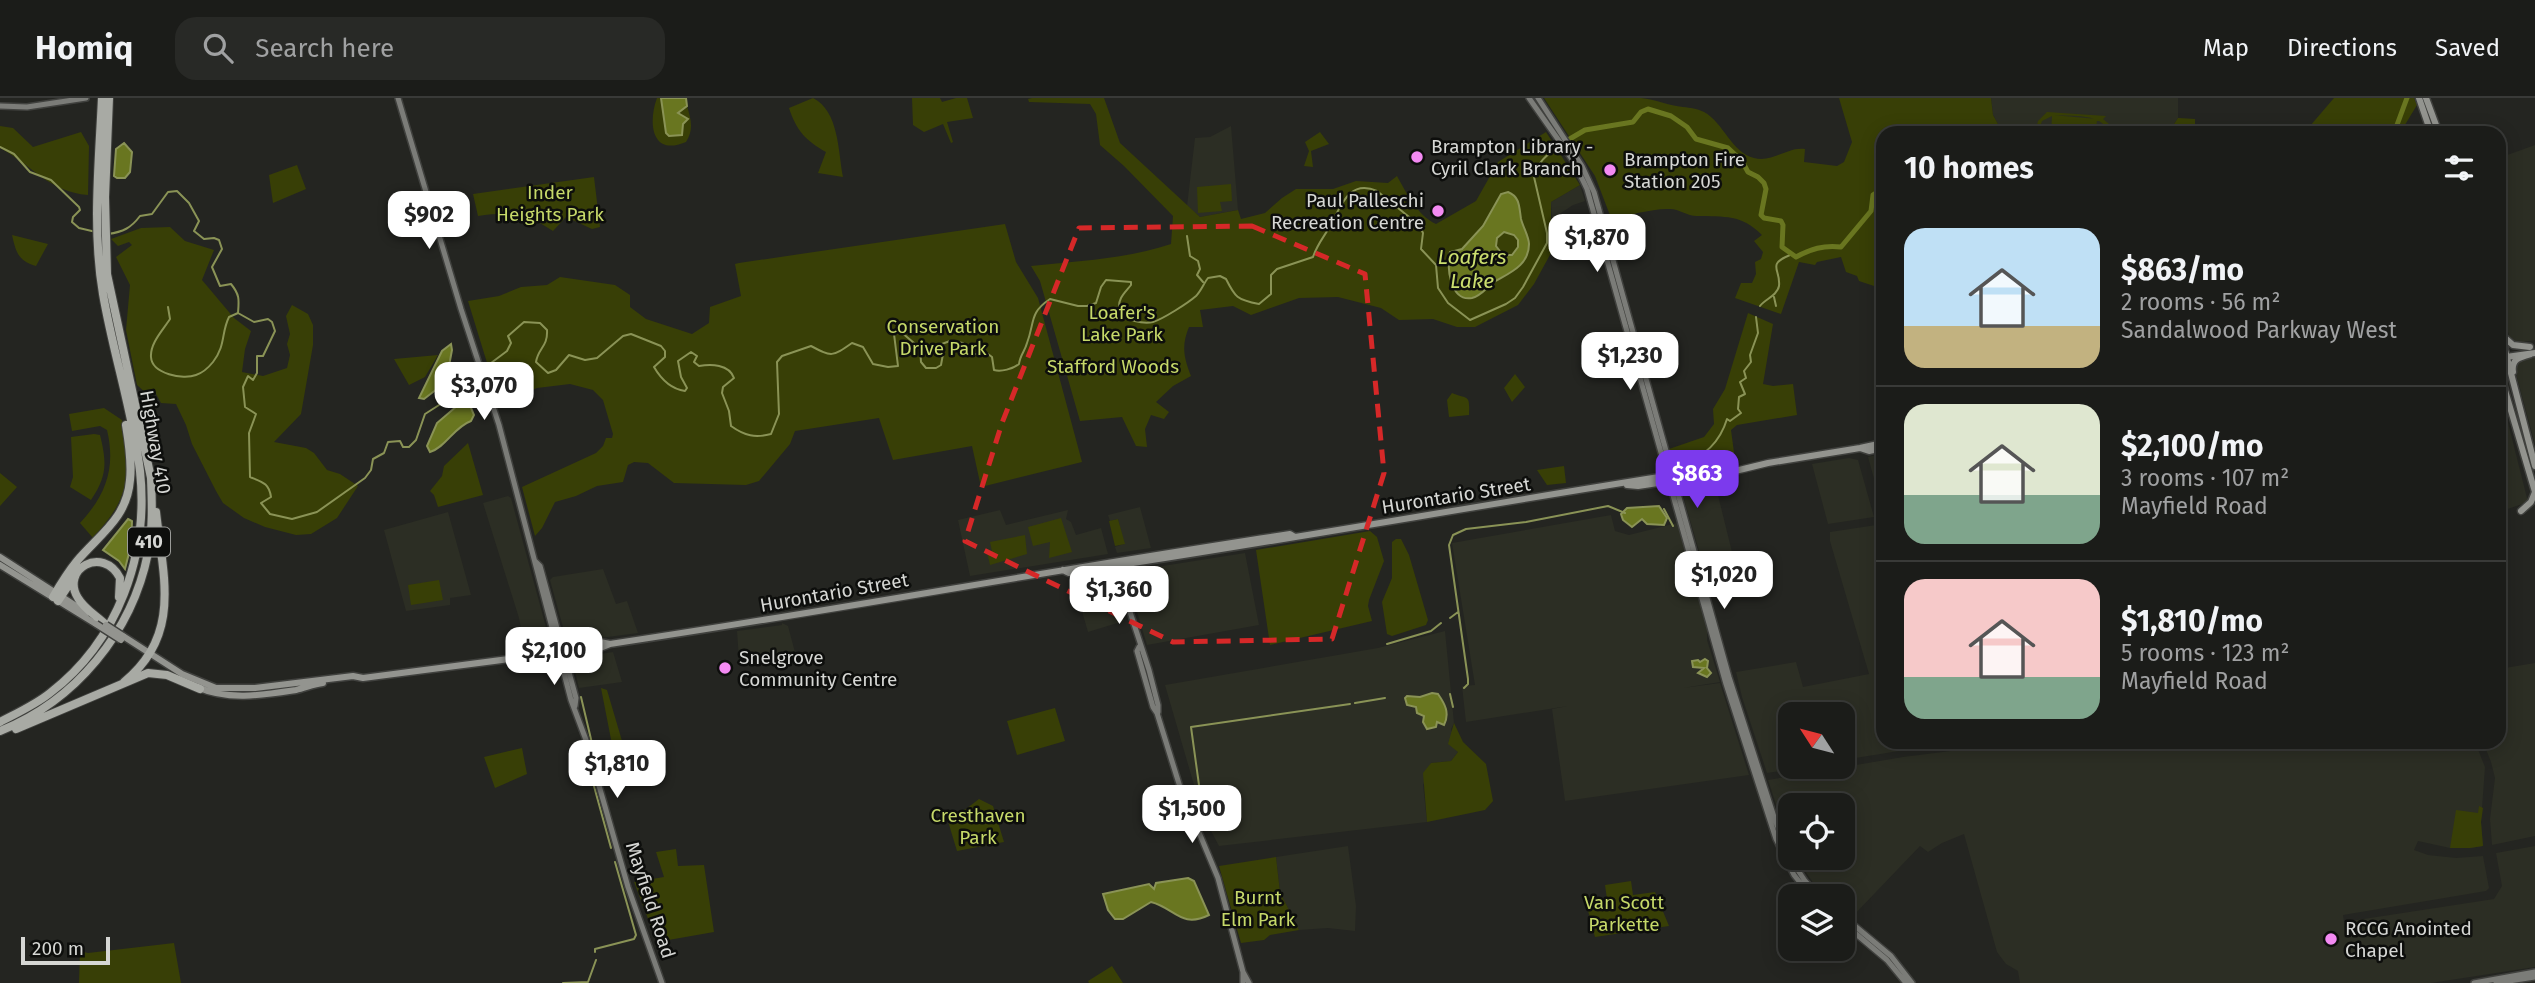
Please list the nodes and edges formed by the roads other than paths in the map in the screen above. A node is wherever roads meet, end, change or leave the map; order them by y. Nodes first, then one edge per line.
1 (86, 98) edge
2 (102, 98) edge
3 (109, 98) edge
4 (398, 98) edge
5 (1529, 98) edge
6 (1538, 98) edge
7 (2419, 98) edge
8 (2426, 98) edge
9 (0, 106) edge
10 (2429, 126) edge
11 (2436, 126) edge
12 (1562, 140) junction
13 (101, 197) junction
14 (103, 250) junction
15 (2506, 341) edge
16 (2533, 350) edge
17 (2506, 353) edge
18 (2506, 363) edge
19 (2513, 380) junction
20 (122, 391) junction
21 (2506, 395) edge
22 (1876, 445) edge
23 (1860, 449) junction
24 (1876, 450) edge
25 (2535, 466) edge
26 (150, 478) junction
27 (1671, 478) junction
28 (2535, 492) edge
29 (2521, 511) dead end
30 (1295, 537) junction
31 (0, 557) edge
32 (1114, 563) junction
33 (1138, 563) junction
34 (0, 565) edge
35 (75, 576) junction
36 (1120, 577) junction
37 (1124, 596) junction
38 (57, 597) junction
39 (100, 622) junction
40 (104, 635) junction
41 (561, 652) junction
42 (148, 655) junction
43 (360, 677) junction
44 (124, 682) junction
45 (200, 689) junction
46 (0, 722) edge
47 (0, 733) edge
48 (1778, 829) edge
49 (1801, 884) edge
50 (1855, 926) edge
51 (1855, 933) edge
52 (1243, 972) junction
53 (2535, 974) edge
54 (662, 983) edge
55 (1243, 983) edge
56 (1249, 983) edge
57 (1906, 983) edge
58 (1912, 983) edge
59 (2474, 983) edge
60 (2496, 983) edge

1 - 9 main road
2 - 13 highway, Highway 410 / 410
3 - 13 highway, Highway 410 / 410
4 - 41 main road, Mayfield Road
5 - 12 main road
6 - 12 main road
7 - 10 main road
8 - 11 main road
12 - 27 main road
13 - 14 highway, Highway 410 / 410
14 - 20 highway, Highway 410 / 410
14 - 26 highway, Highway 410 / 410
15 - 16 main road
16 - 17 main road
16 - 19 main road
18 - 19 main road
19 - 25 main road
20 - 38 highway
20 - 40 highway, Highway 410 / 410
21 - 28 main road
22 - 23 main road, Hurontario Street
23 - 24 main road, Hurontario Street
23 - 27 main road, Hurontario Street
26 - 42 highway
26 - 47 highway, Highway 410 / 410
27 - 30 main road, Hurontario Street
27 - 48 main road
27 - 49 main road
28 - 29 main road
30 - 32 main road, Hurontario Street
30 - 33 main road, Hurontario Street
31 - 38 main road
32 - 33 main road, Hurontario Street
32 - 36 main road
32 - 37 main road
32 - 41 main road, Hurontario Street
33 - 36 main road
34 - 38 main road
35 - 38 highway
35 - 39 highway
35 - 40 highway
36 - 37 main road
37 - 52 main road
38 - 39 main road, Hurontario Street
39 - 42 main road, Hurontario Street, bridge
40 - 46 highway, Highway 410 / 410
41 - 43 main road, Hurontario Street
41 - 54 main road, Mayfield Road
42 - 43 main road, Hurontario Street
42 - 44 highway
42 - 45 main road, Hurontario Street
43 - 45 main road, Hurontario Street
44 - 45 highway
44 - 47 highway
50 - 58 main road
51 - 57 main road
52 - 55 main road
52 - 56 main road
53 - 59 main road
53 - 60 main road

